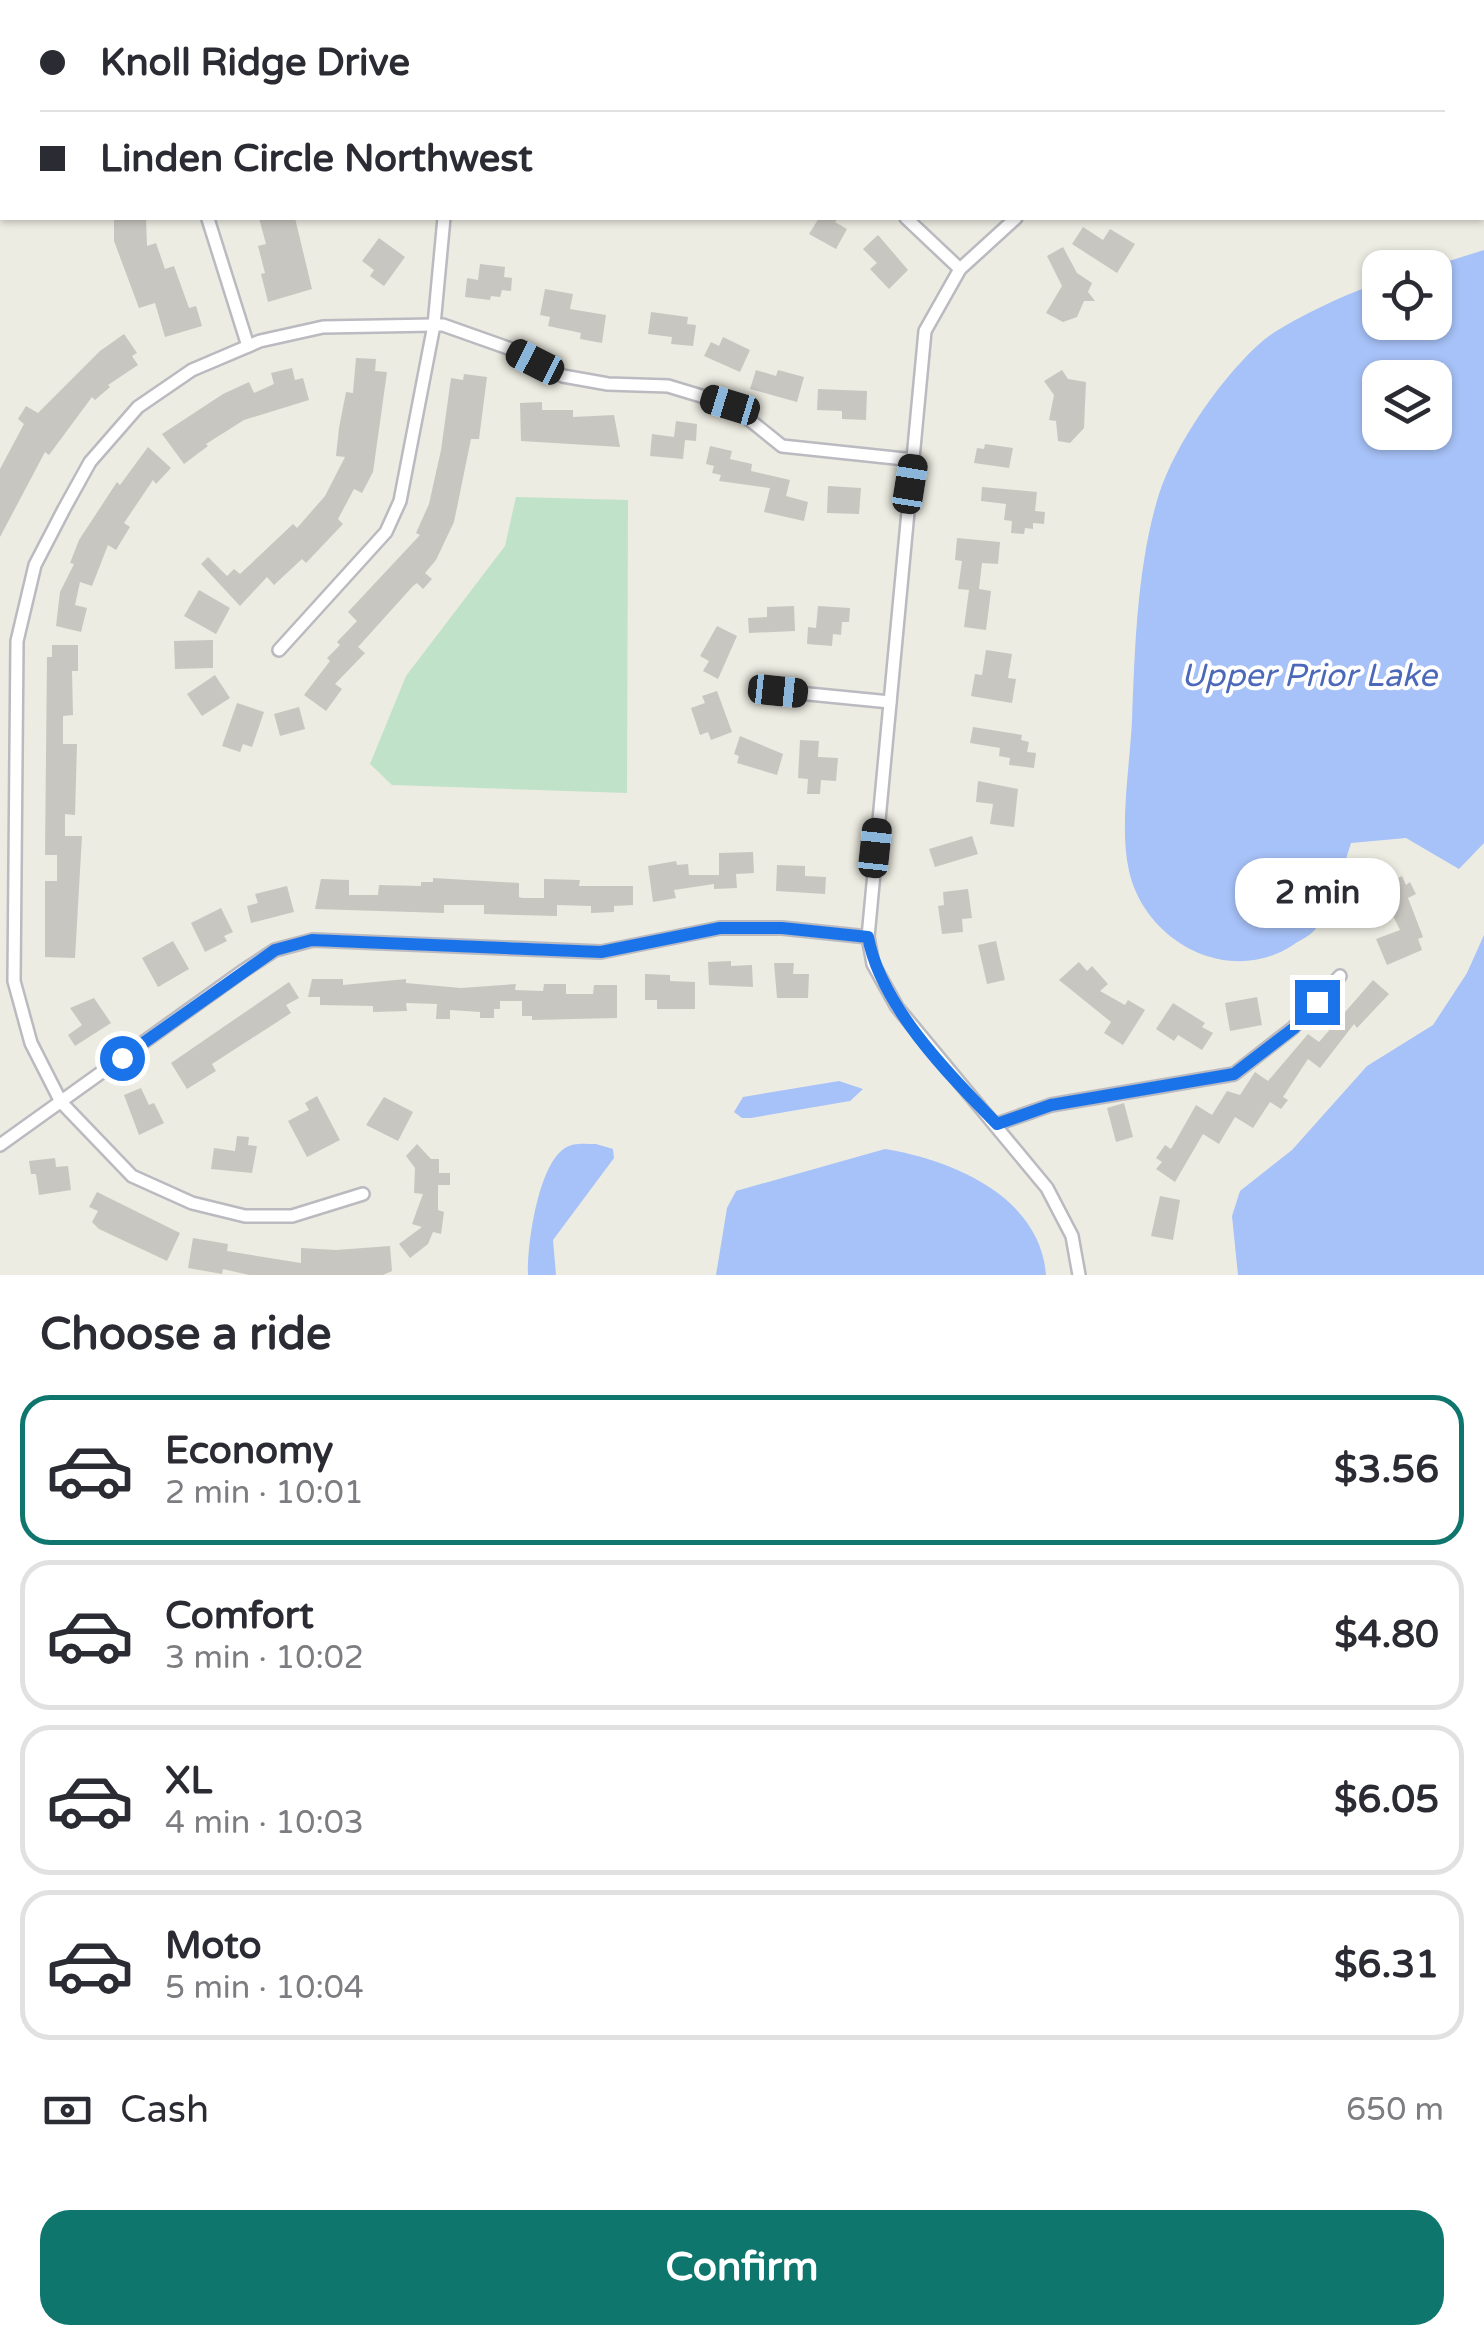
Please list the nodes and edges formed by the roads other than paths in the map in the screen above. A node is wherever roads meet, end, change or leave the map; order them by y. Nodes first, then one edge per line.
1 (208, 220) edge
2 (444, 220) edge
3 (908, 220) edge
4 (1014, 220) edge
5 (960, 270) junction
6 (434, 324) junction
7 (248, 346) junction
8 (914, 460) junction
9 (278, 650) dead end
10 (778, 691) dead end
11 (890, 702) junction
12 (868, 937) junction
13 (1340, 976) dead end
14 (61, 1102) junction
15 (997, 1124) junction
16 (0, 1145) edge
17 (363, 1194) dead end
18 (1079, 1275) edge

1 - 7 street
2 - 6 street
3 - 5 street
4 - 5 street
5 - 8 street
6 - 7 street
6 - 8 street
6 - 9 street
7 - 14 street
8 - 11 street
10 - 11 street
11 - 12 street
12 - 14 street
12 - 15 street
13 - 15 street
14 - 16 street
14 - 17 street
15 - 18 street

